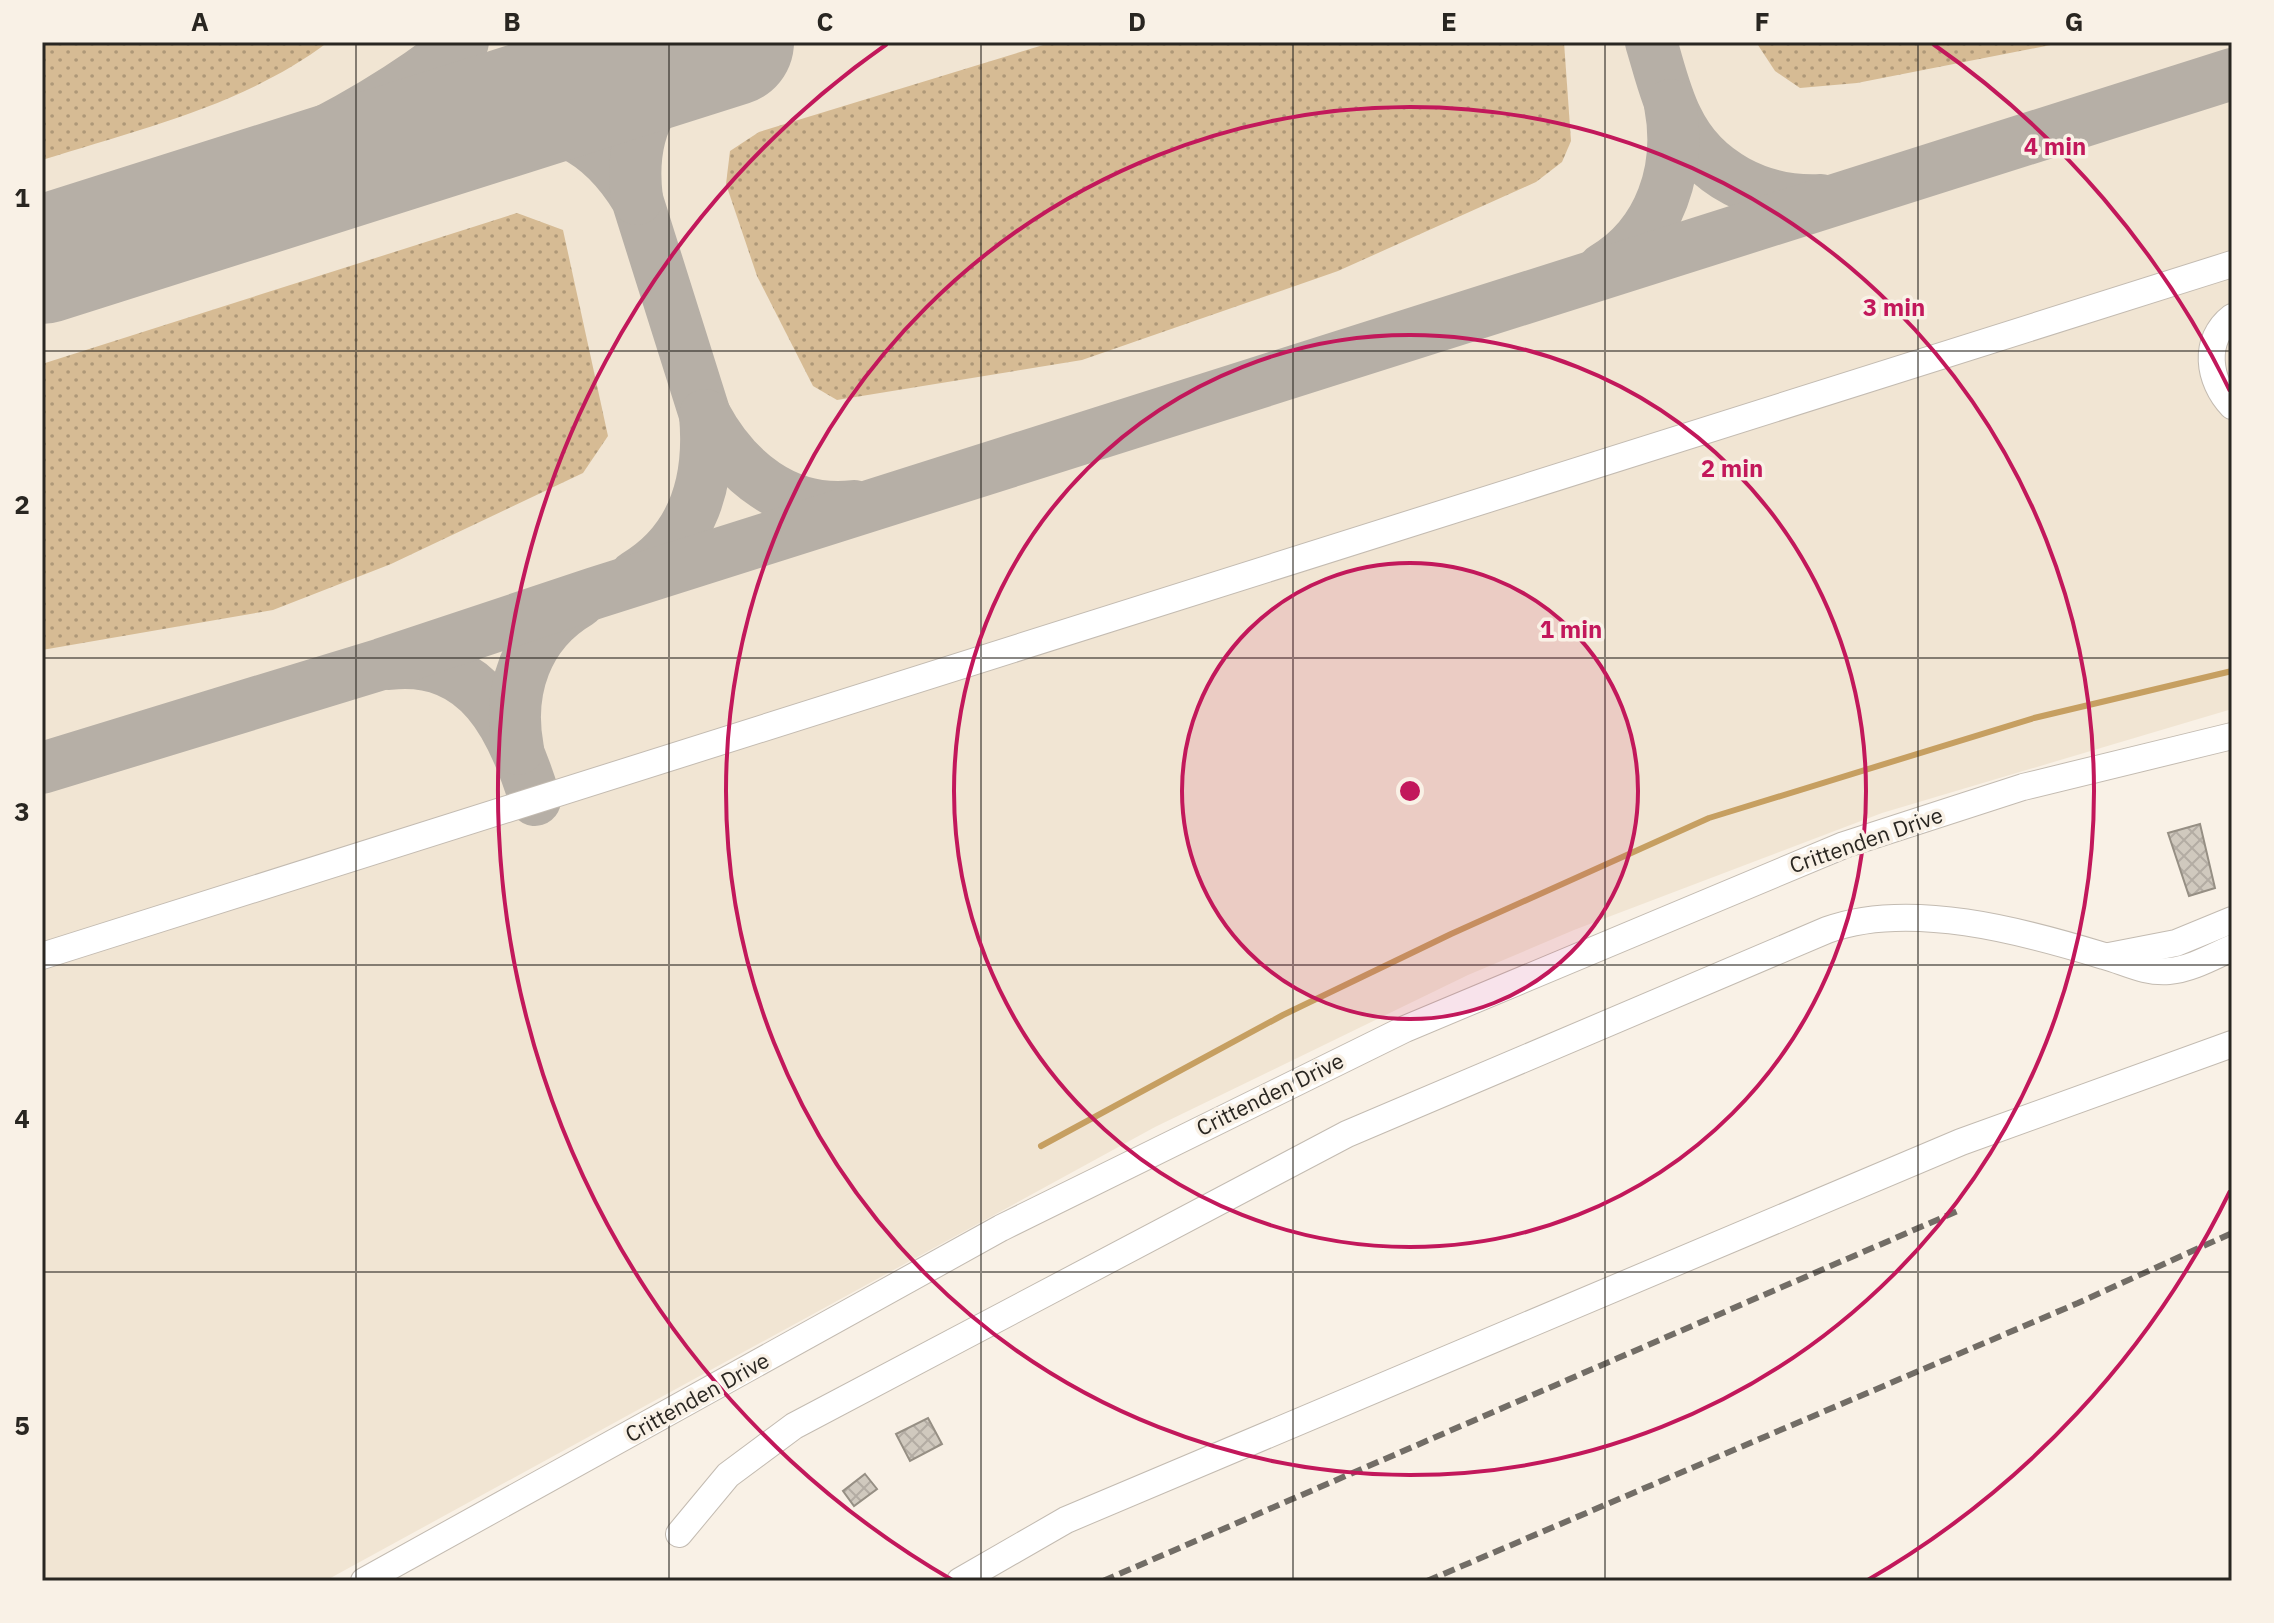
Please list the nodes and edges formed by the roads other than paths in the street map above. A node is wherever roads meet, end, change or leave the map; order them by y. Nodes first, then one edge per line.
1 (2232, 264) edge
2 (2232, 317) edge
3 (2232, 406) edge
4 (2232, 736) edge
5 (2232, 920) edge
6 (2232, 948) edge
7 (42, 956) edge
8 (2106, 956) junction
9 (2232, 1044) edge
10 (679, 1534) dead end
11 (364, 1581) edge
12 (960, 1581) edge

1 - 7 street
2 - 3 street
4 - 11 street, Crittenden Drive
5 - 8 street
6 - 8 street
8 - 10 street
9 - 12 street

